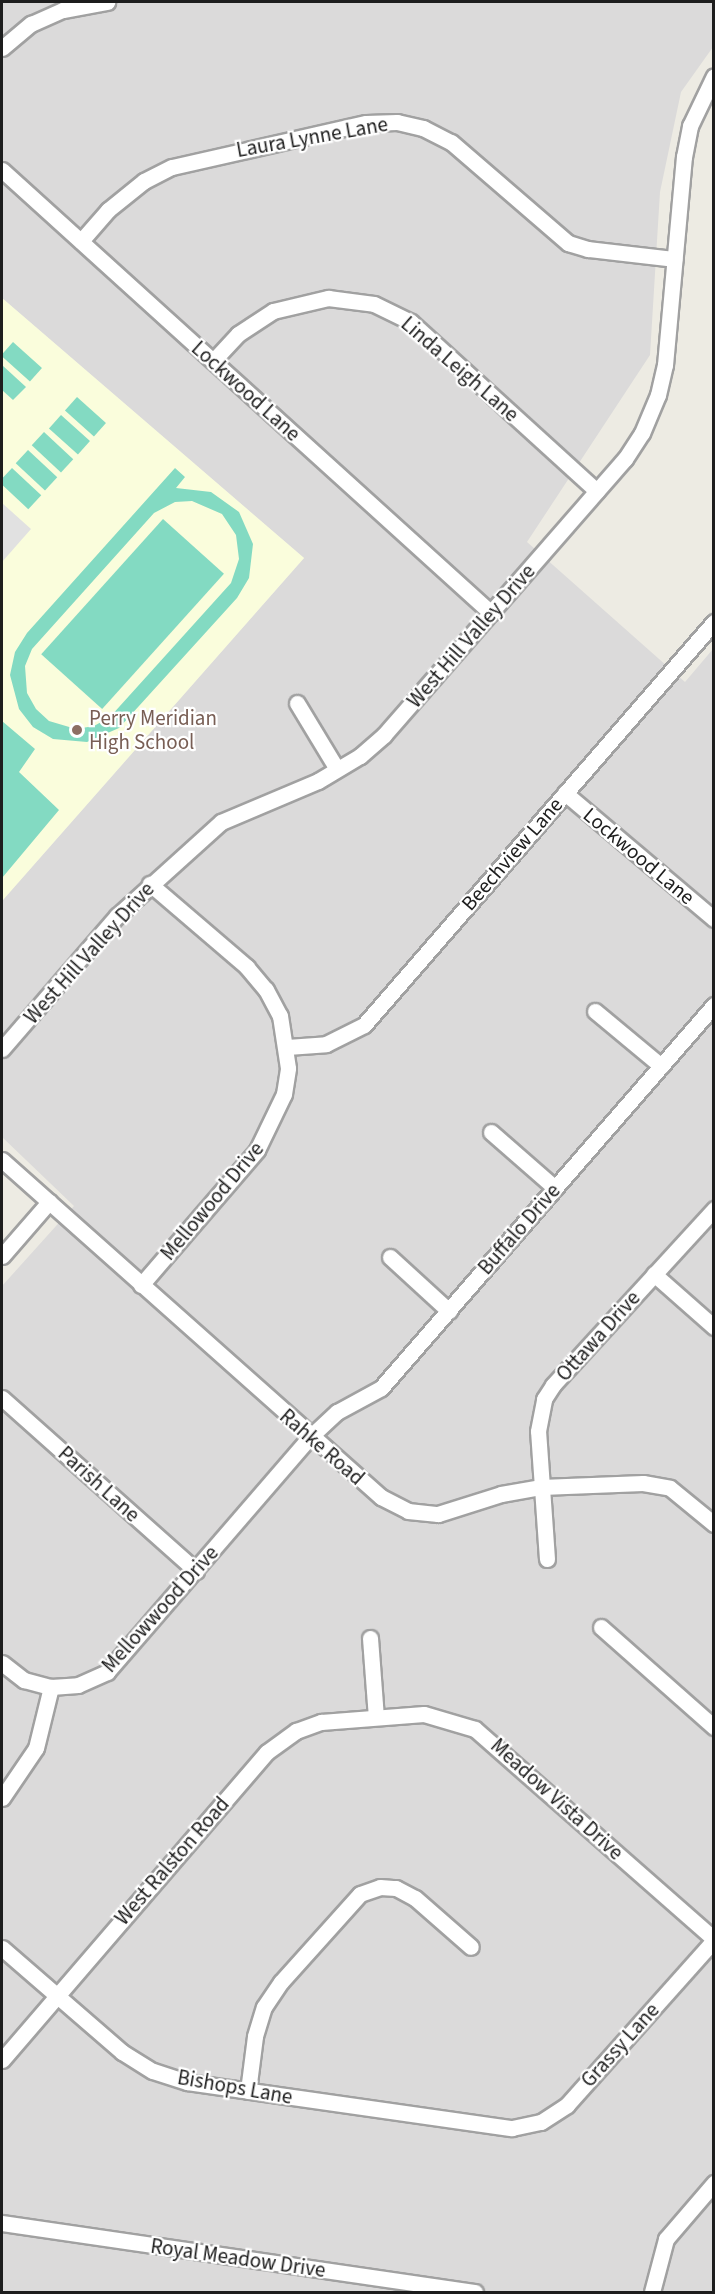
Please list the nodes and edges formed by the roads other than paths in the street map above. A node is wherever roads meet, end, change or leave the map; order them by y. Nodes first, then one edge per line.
1 (107, 2) edge
2 (2, 48) edge
3 (714, 76) edge
4 (2, 170) edge
5 (81, 241) junction
6 (674, 259) junction
7 (213, 361) junction
8 (597, 491) junction
9 (491, 613) junction
10 (714, 622) edge
11 (297, 703) dead end
12 (337, 769) junction
13 (566, 793) junction
14 (150, 884) junction
15 (714, 919) edge
16 (714, 1005) edge
17 (595, 1011) dead end
18 (287, 1047) junction
19 (2, 1049) edge
20 (661, 1066) junction
21 (491, 1132) dead end
22 (2, 1160) edge
23 (555, 1188) junction
24 (49, 1202) junction
25 (714, 1209) edge
26 (2, 1256) edge
27 (390, 1257) dead end
28 (654, 1274) junction
29 (141, 1285) junction
30 (449, 1311) junction
31 (714, 1327) edge
32 (2, 1398) edge
33 (310, 1437) junction
34 (541, 1487) junction
35 (714, 1524) edge
36 (547, 1559) dead end
37 (196, 1571) junction
38 (601, 1627) dead end
39 (370, 1638) dead end
40 (2, 1663) edge
41 (51, 1687) junction
42 (375, 1717) junction
43 (714, 1727) edge
44 (2, 1798) edge
45 (714, 1940) edge
46 (471, 1947) dead end
47 (2, 1948) edge
48 (57, 1996) junction
49 (2, 2060) edge
50 (248, 2091) junction
51 (512, 2128) joint
52 (714, 2183) edge
53 (2, 2223) edge
54 (475, 2292) edge
55 (652, 2292) edge

1 - 2 street
3 - 6 street, West Hill Valley Drive
4 - 5 street, Lockwood Lane
5 - 6 street, Laura Lynne Lane
5 - 7 street, Lockwood Lane
6 - 8 street, West Hill Valley Drive
7 - 8 street, Linda Leigh Lane
7 - 9 street, Lockwood Lane
8 - 9 street, West Hill Valley Drive
9 - 12 street, West Hill Valley Drive
10 - 13 street, Beechview Lane
11 - 12 street
12 - 14 street, West Hill Valley Drive
13 - 15 street, Lockwood Lane
13 - 18 street, Beechview Lane
14 - 18 street, Mellowood Drive
14 - 19 street, West Hill Valley Drive
16 - 20 street, Buffalo Drive
17 - 20 street
18 - 29 street, Mellowood Drive
20 - 23 street, Buffalo Drive
21 - 23 street
22 - 24 street, Rahke Road
23 - 30 street, Buffalo Drive
24 - 26 street
24 - 29 street, Rahke Road
25 - 28 street, Ottawa Drive
27 - 30 street
28 - 31 street
28 - 34 street, Ottawa Drive
29 - 33 street, Rahke Road
30 - 33 street, Buffalo Drive
32 - 37 street, Parish Lane
33 - 34 street, Rahke Road
33 - 37 street, Mellowwood Drive
34 - 35 street, Rahke Road
34 - 36 street, Ottawa Drive
37 - 41 street, Mellowwood Drive
38 - 43 street
39 - 42 street
40 - 41 street
41 - 44 street
42 - 45 street, Meadow Vista Drive
42 - 48 street, West Ralston Road
45 - 51 street, Grassy Lane
46 - 50 street
47 - 48 street, Bishops Lane
48 - 49 street, West Ralston Road
48 - 50 street, Bishops Lane
50 - 51 street, Bishops Lane
52 - 55 street
53 - 54 street, Royal Meadow Drive

